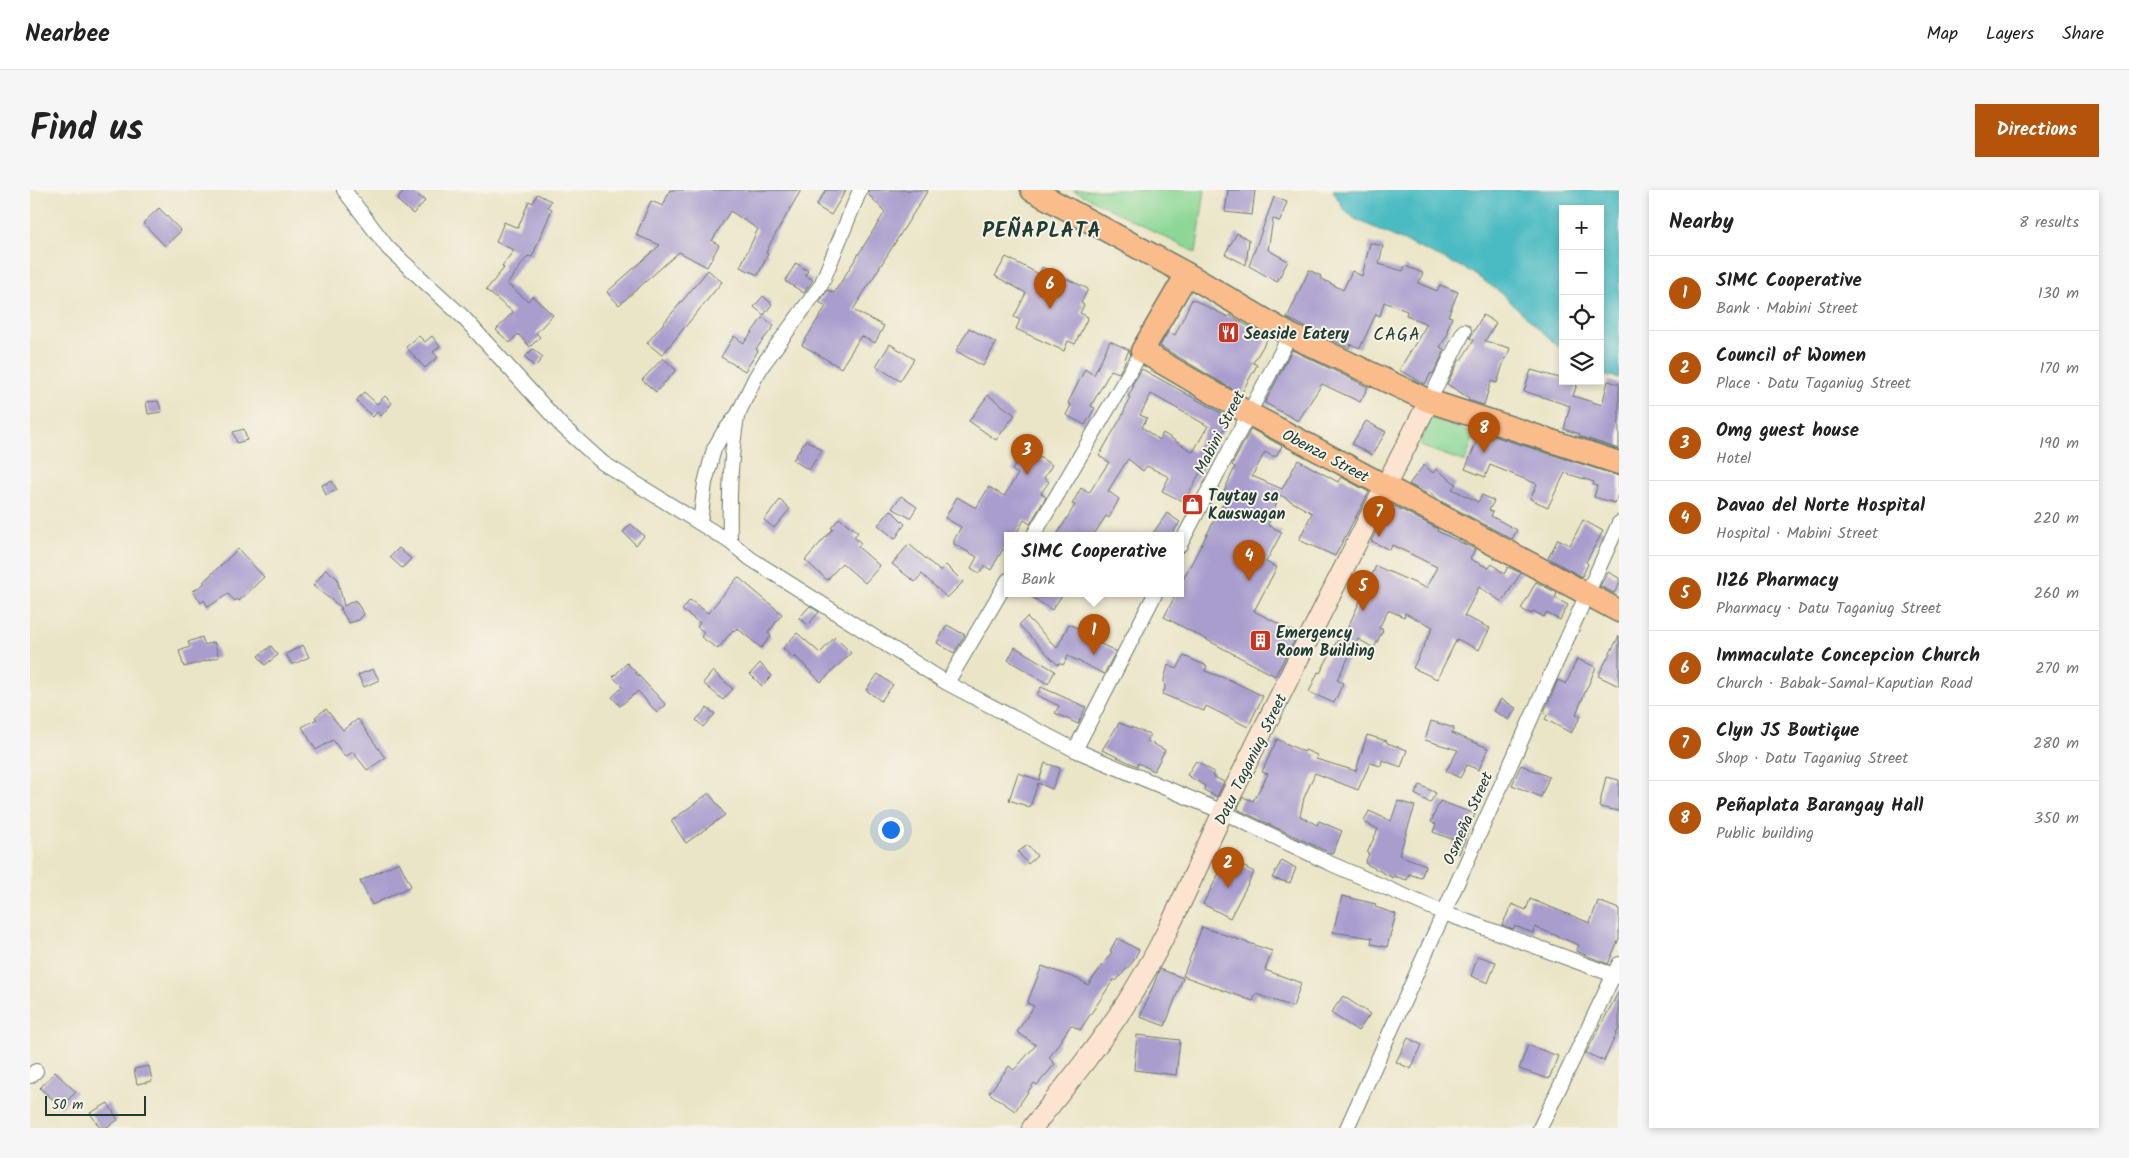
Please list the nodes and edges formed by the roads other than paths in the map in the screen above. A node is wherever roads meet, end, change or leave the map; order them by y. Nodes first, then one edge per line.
1 (344, 190) edge
2 (860, 190) edge
3 (1032, 190) edge
4 (1187, 274) junction
5 (1464, 331) dead end
6 (1290, 334) junction
7 (1142, 351) junction
8 (1430, 401) junction
9 (1248, 413) junction
10 (738, 414) junction
11 (1619, 463) edge
12 (1385, 486) junction
13 (1619, 522) edge
14 (700, 523) junction
15 (1035, 532) edge
16 (1184, 537) edge
17 (730, 542) junction
18 (1004, 587) edge
19 (1587, 592) junction
20 (1153, 597) edge
21 (1619, 611) edge
22 (947, 684) junction
23 (1075, 750) junction
24 (1223, 812) junction
25 (1444, 913) junction
26 (1617, 972) edge
27 (1032, 1128) edge
28 (1347, 1128) edge
29 (1540, 1128) edge

1 - 14 street
2 - 10 street
3 - 4 main road
4 - 6 main road
4 - 7 main road
5 - 8 street
6 - 8 main road
6 - 9 street, Mabini Street
7 - 9 main road, Obenza Street
7 - 15 street
8 - 11 main road
8 - 12 main road, Datu Taganiug Street
9 - 12 main road, Obenza Street
9 - 16 street, Mabini Street
10 - 14 street
10 - 17 street
12 - 19 main road, Obenza Street
12 - 24 main road, Datu Taganiug Street
13 - 19 street, Osmeña Street
14 - 17 street
17 - 22 street
18 - 22 street
19 - 21 main road, Obenza Street
19 - 25 street, Osmeña Street
20 - 23 street
22 - 23 street
23 - 24 street
24 - 25 street
24 - 27 main road, Datu Taganiug Street
25 - 26 street
25 - 28 street, Osmeña Street
26 - 29 street

